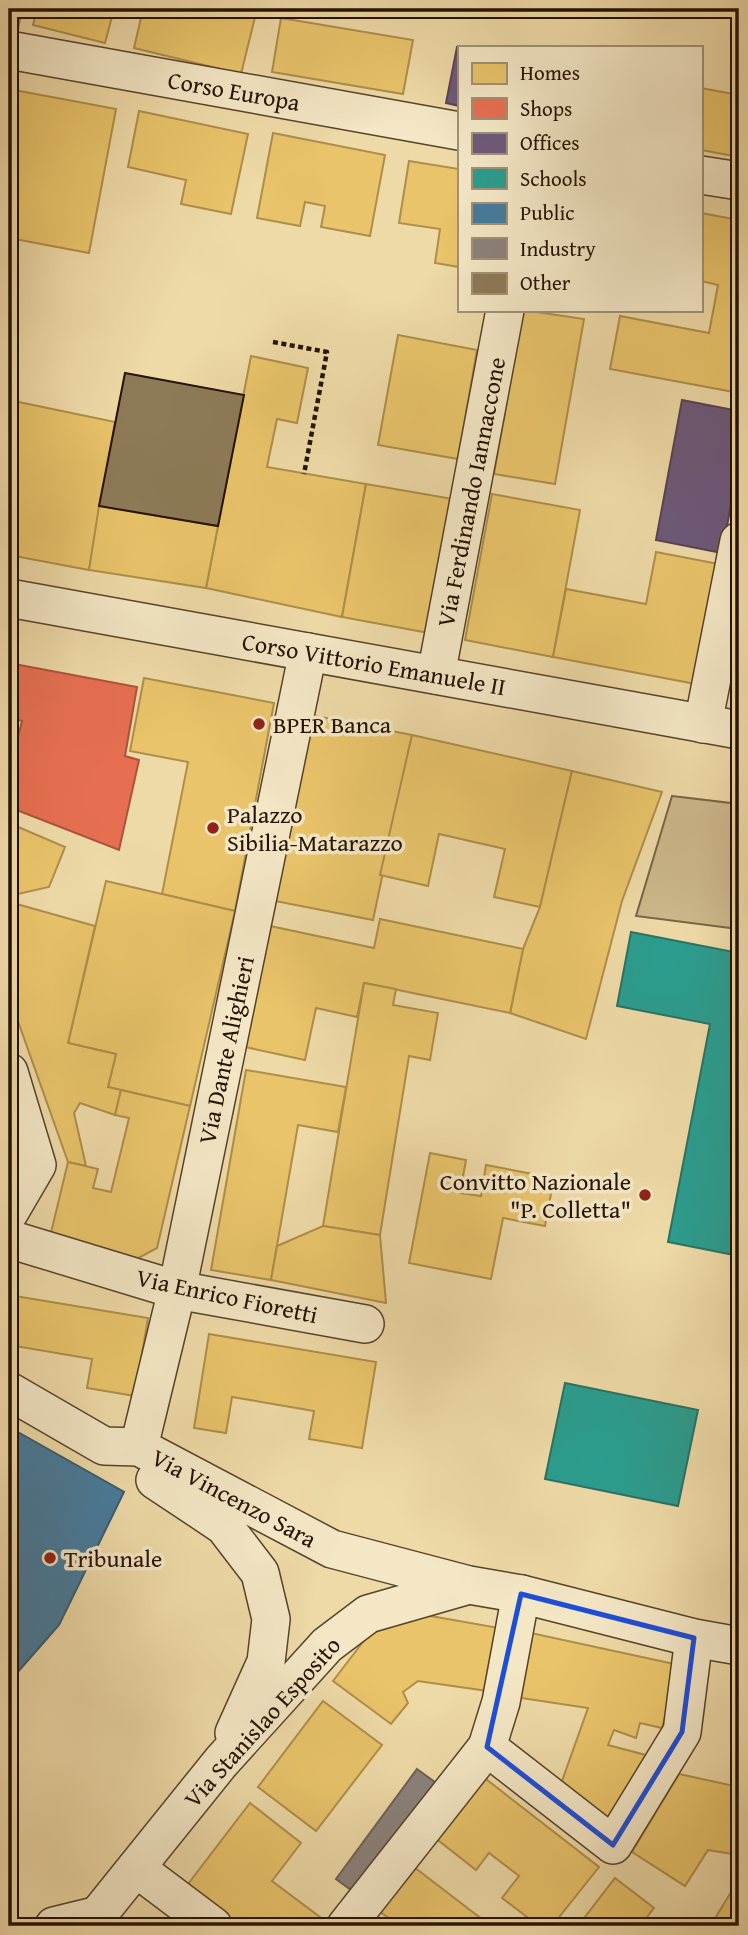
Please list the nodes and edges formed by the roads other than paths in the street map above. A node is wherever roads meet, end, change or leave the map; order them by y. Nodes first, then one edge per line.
1 (9, 50) edge
2 (458, 131) edge
3 (702, 175) edge
4 (739, 181) edge
5 (505, 312) edge
6 (739, 541) edge
7 (9, 598) edge
8 (308, 652) junction
9 (436, 675) junction
10 (703, 724) junction
11 (739, 730) edge
12 (9, 1072) edge
13 (9, 1213) edge
14 (9, 1239) edge
15 (177, 1290) junction
16 (365, 1324) dead end
17 (9, 1391) edge
18 (122, 1446) junction
19 (470, 1586) junction
20 (522, 1594) junction
21 (694, 1638) junction
22 (739, 1646) edge
23 (487, 1747) junction
24 (221, 1762) junction
25 (136, 1868) junction
26 (92, 1921) edge
27 (54, 1926) edge
28 (213, 1926) edge
29 (346, 1926) edge

1 - 2 street, Corso Europa
3 - 4 street
5 - 9 street, Via Ferdinando Iannaccone
6 - 10 street
7 - 8 street, Corso Vittorio Emanuele II
8 - 9 street, Corso Vittorio Emanuele II
8 - 15 street, Via Dante Alighieri
9 - 10 street, Corso Vittorio Emanuele II
10 - 11 street, Corso Vittorio Emanuele II
12 - 13 street
14 - 15 street, Via Enrico Fioretti
15 - 16 street, Via Enrico Fioretti
15 - 18 street, Via Dante Alighieri
17 - 18 street, Via Vincenzo Sara
18 - 19 street, Via Vincenzo Sara
18 - 24 street
19 - 20 street, Via Stanislao Esposito
19 - 24 street, Via Stanislao Esposito
20 - 21 street, Via Stanislao Esposito
20 - 23 street
21 - 22 street, Via Stanislao Esposito
21 - 23 street
23 - 29 street
24 - 25 street, Via Stanislao Esposito
25 - 26 street, Via Stanislao Esposito
25 - 28 street
26 - 27 street

